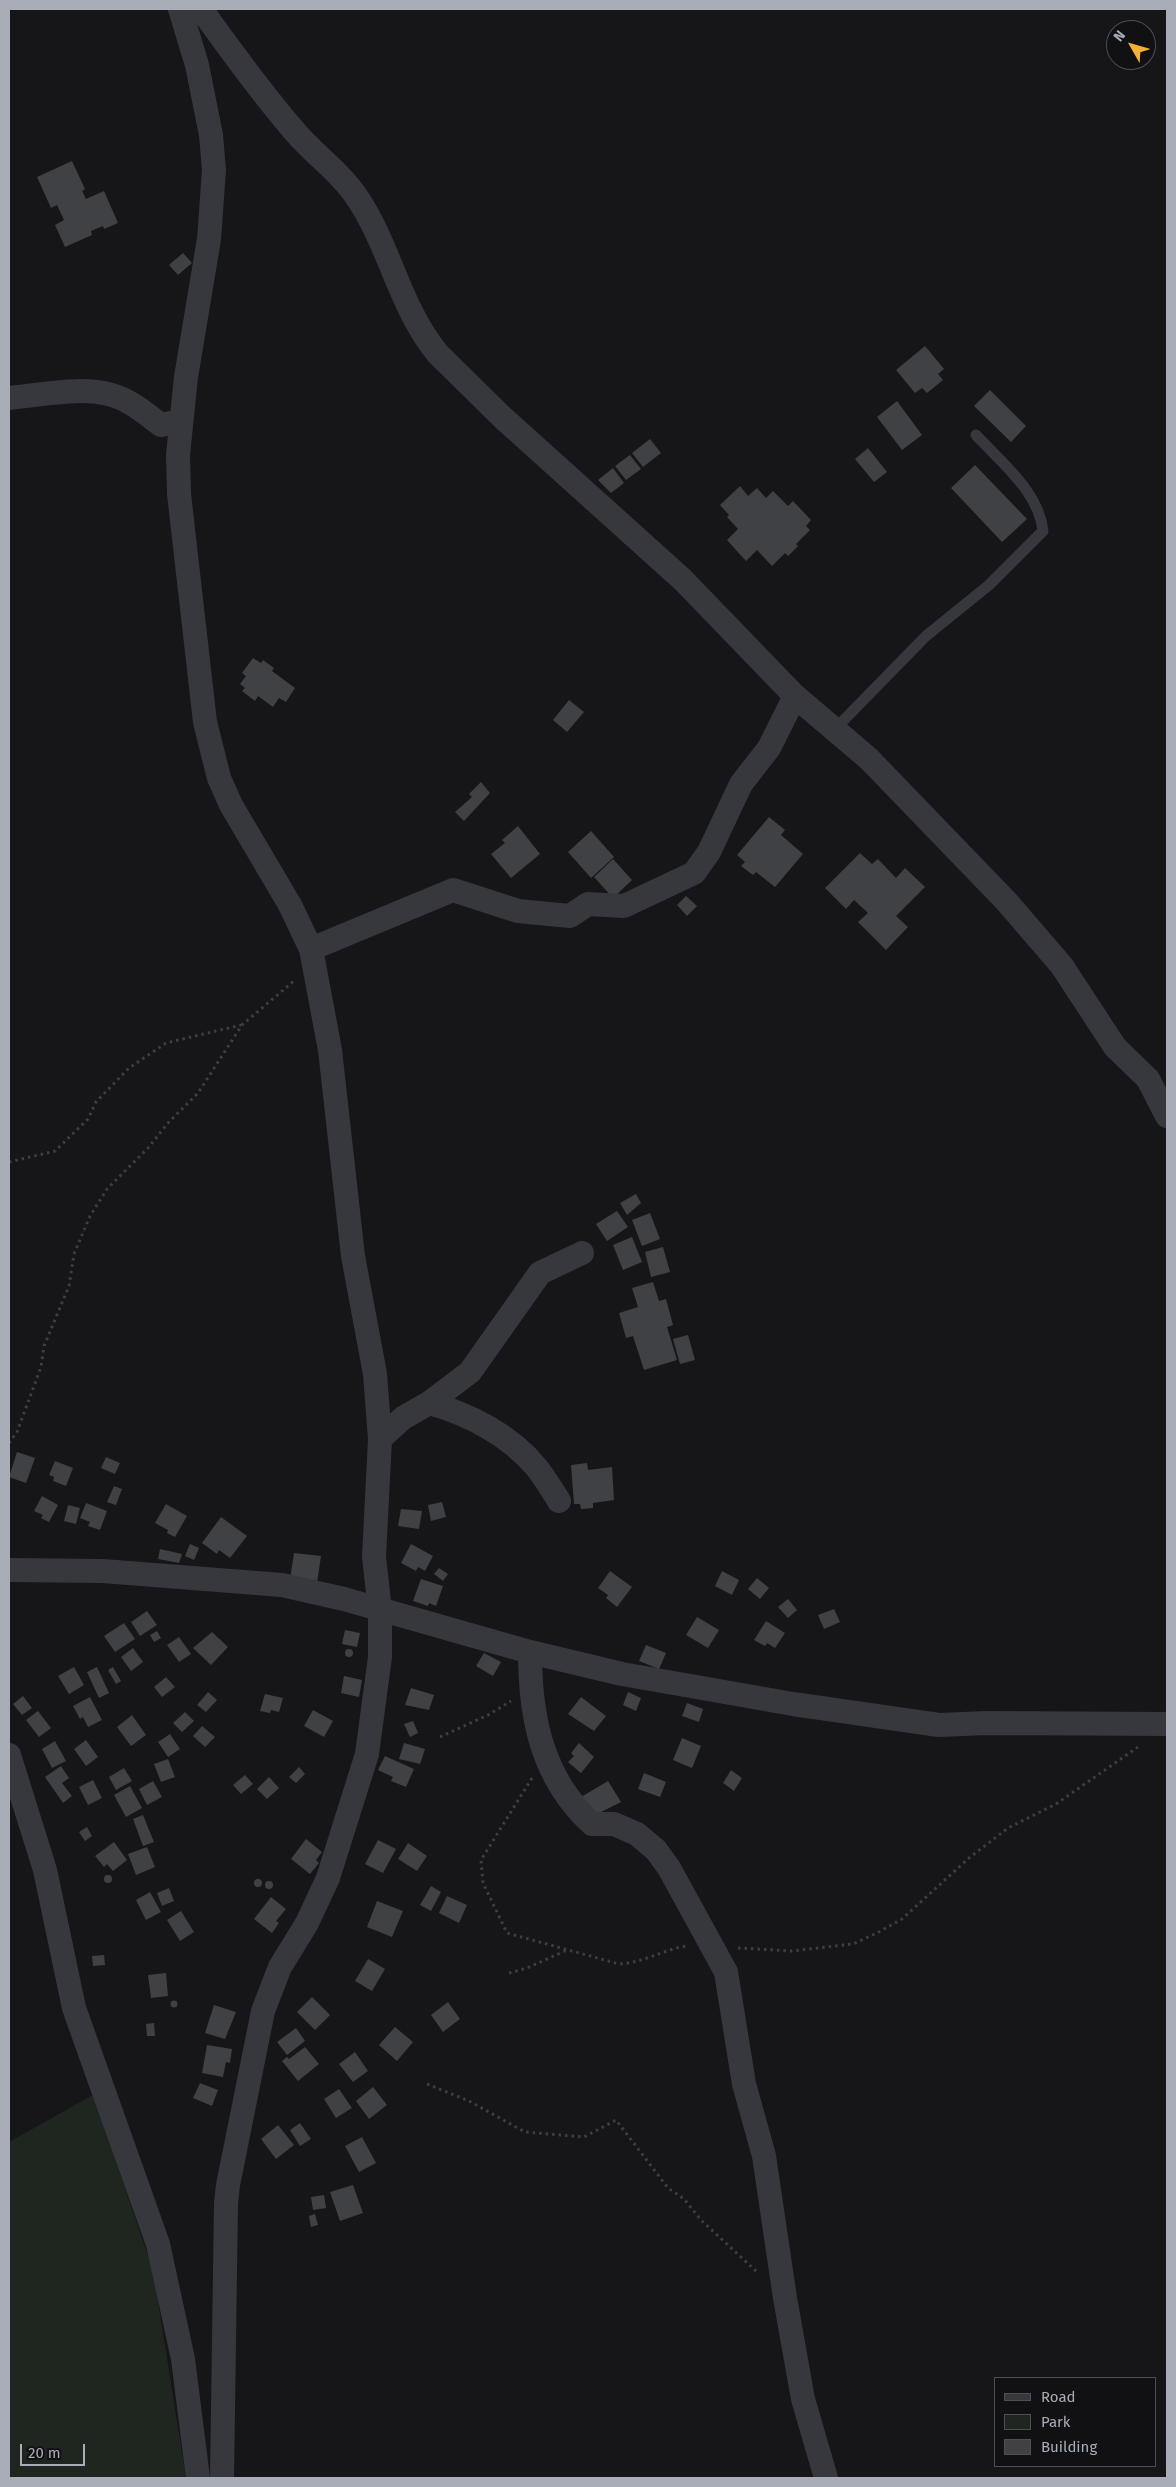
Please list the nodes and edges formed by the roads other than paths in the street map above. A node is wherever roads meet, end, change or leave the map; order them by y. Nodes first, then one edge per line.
1 (180, 9) edge
2 (201, 9) edge
3 (9, 398) edge
4 (181, 421) junction
5 (976, 435) dead end
6 (795, 696) junction
7 (835, 729) junction
8 (313, 956) junction
9 (1167, 1116) edge
10 (582, 1254) dead end
11 (429, 1403) junction
12 (380, 1440) junction
13 (559, 1500) dead end
14 (9, 1570) edge
15 (380, 1610) junction
16 (530, 1652) junction
17 (1167, 1724) edge
18 (9, 1755) edge
19 (198, 2478) edge
20 (222, 2478) edge
21 (826, 2478) edge

1 - 4 street
2 - 6 street
3 - 4 street
4 - 8 street
5 - 7 lane
6 - 7 street
6 - 8 street
7 - 9 street
8 - 12 street
10 - 11 street
11 - 12 street
11 - 13 street
12 - 15 street
14 - 15 street
15 - 16 street
15 - 20 street
16 - 17 street
16 - 21 street
18 - 19 street

